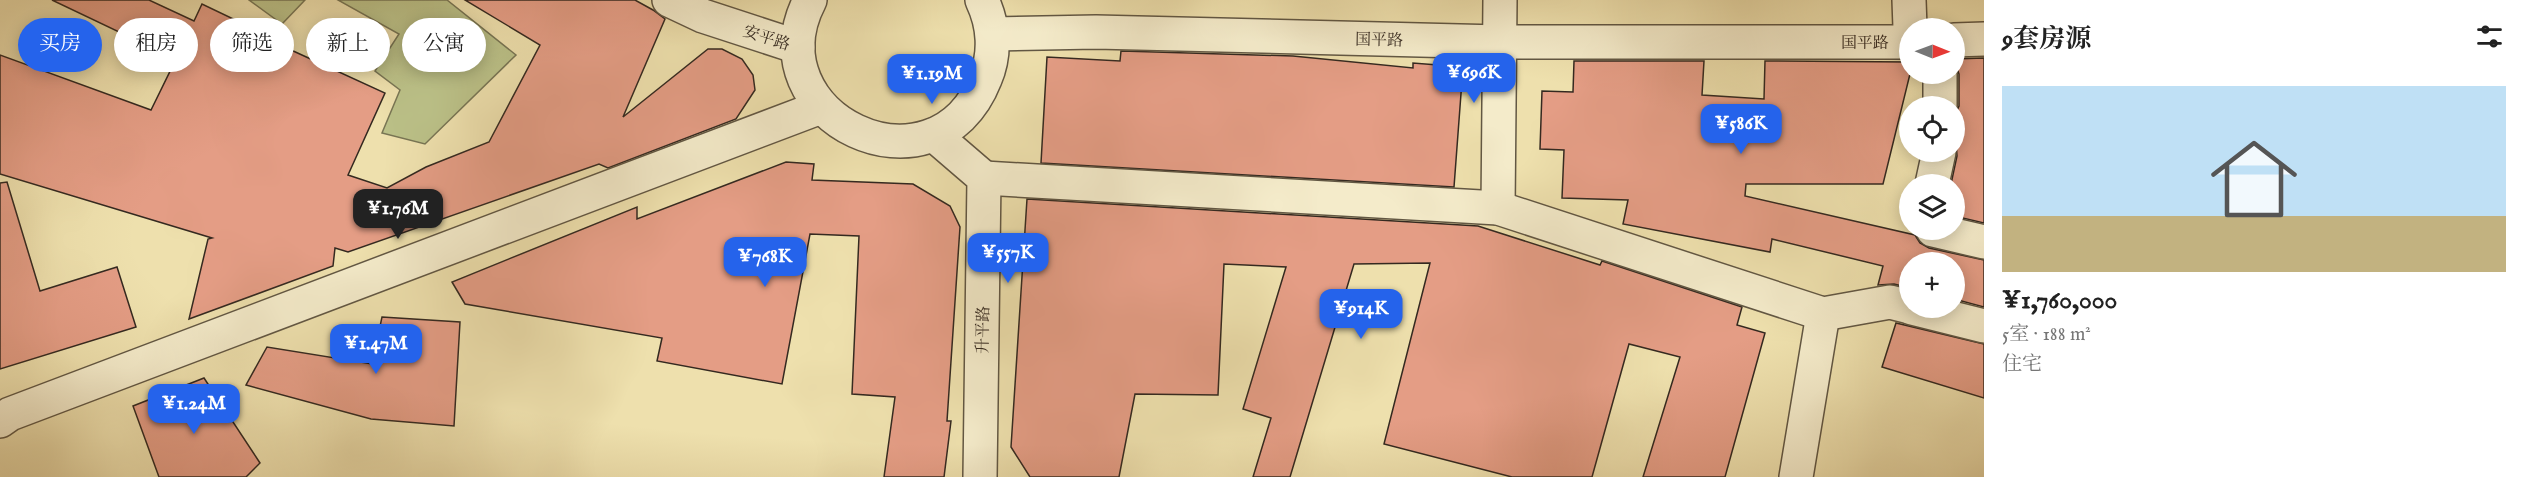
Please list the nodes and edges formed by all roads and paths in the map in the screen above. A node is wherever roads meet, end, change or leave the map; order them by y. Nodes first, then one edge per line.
1 (669, 0) edge
2 (810, 0) edge
3 (982, 0) edge
4 (1500, 0) edge
5 (1910, 0) edge
6 (1910, 18) edge
7 (993, 34) junction
8 (1984, 39) edge
9 (1965, 40) edge
10 (1500, 42) junction
11 (1899, 42) edge
12 (798, 47) junction
13 (821, 107) junction
14 (933, 135) junction
15 (984, 178) junction
16 (1498, 208) junction
17 (1965, 238) edge
18 (1984, 242) edge
19 (1899, 304) edge
20 (1823, 314) junction
21 (1953, 318) edge
22 (1984, 326) edge
23 (0, 421) edge
24 (980, 477) edge
25 (1796, 477) edge

1 - 12 street, 安平路
2 - 12 street
3 - 7 street
4 - 10 street
5 - 6 street
7 - 10 street, 国平路
7 - 14 street
8 - 9 street
10 - 11 street, 国平路
10 - 16 street
12 - 13 street
13 - 14 street
13 - 23 street
14 - 15 street
15 - 16 street
15 - 24 street, 升平路
16 - 20 street
17 - 18 street
19 - 20 street
20 - 25 street
21 - 22 street

